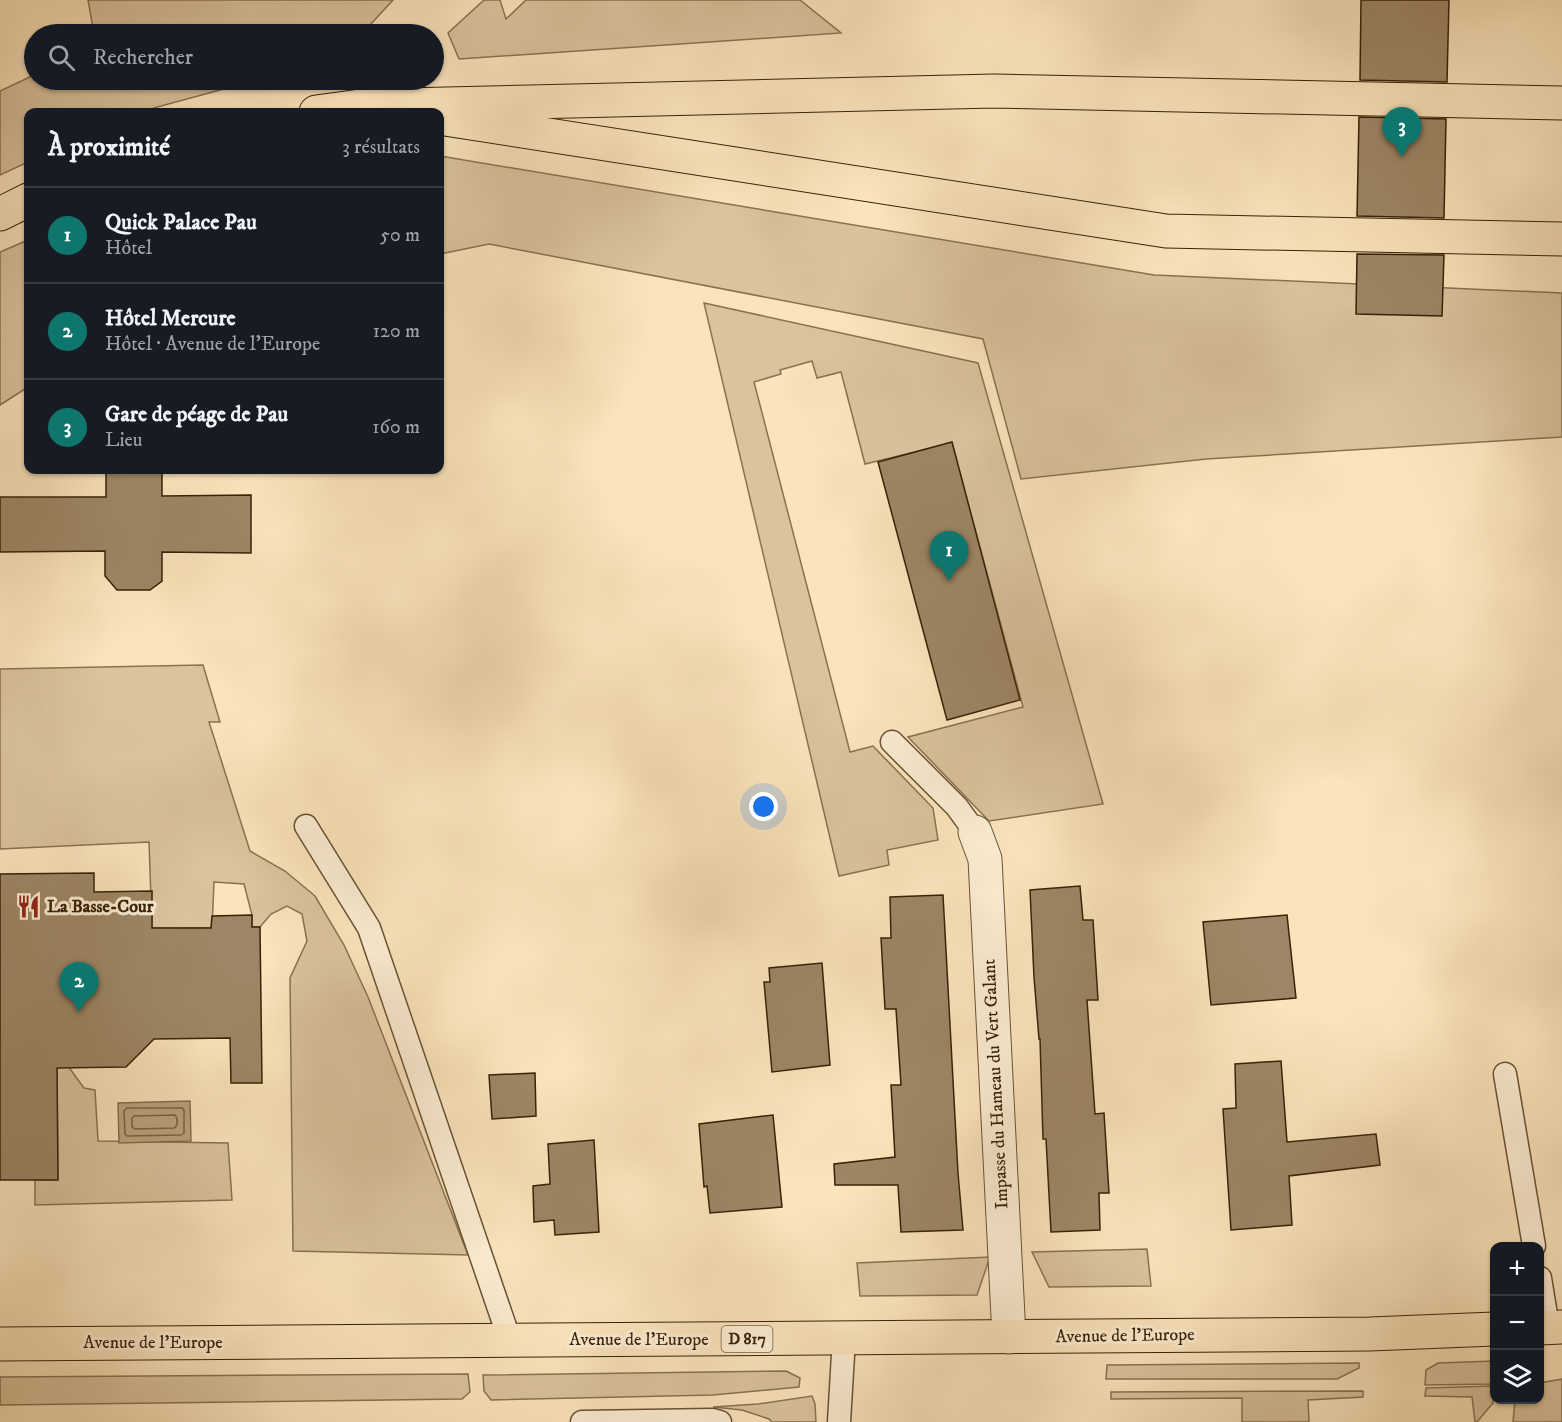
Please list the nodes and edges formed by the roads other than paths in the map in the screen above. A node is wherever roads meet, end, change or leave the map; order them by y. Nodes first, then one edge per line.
1 (1562, 103) edge
2 (360, 106) junction
3 (345, 108) edge
4 (375, 108) edge
5 (444, 119) edge
6 (24, 202) edge
7 (0, 214) edge
8 (1562, 239) edge
9 (892, 741) dead end
10 (306, 826) dead end
11 (975, 832) joint
12 (1505, 1074) dead end
13 (1533, 1242) edge
14 (1543, 1296) edge
15 (1550, 1327) edge
16 (1490, 1329) edge
17 (1009, 1337) junction
18 (844, 1338) junction
19 (510, 1341) junction
20 (0, 1344) edge
21 (582, 1422) edge
22 (720, 1422) edge
23 (839, 1422) edge

1 - 2 main road
2 - 3 main road
2 - 4 main road
5 - 8 main road
6 - 7 main road
9 - 11 lane
10 - 19 lane
11 - 17 street, Impasse du Hameau du Vert Galant
12 - 13 lane
14 - 15 lane
16 - 17 main road, Avenue de l'Europe / D 817
17 - 18 main road, Avenue de l'Europe / D 817
18 - 19 main road, Avenue de l'Europe / D 817
18 - 23 lane
19 - 20 main road, Avenue de l'Europe / D 817
21 - 22 lane

